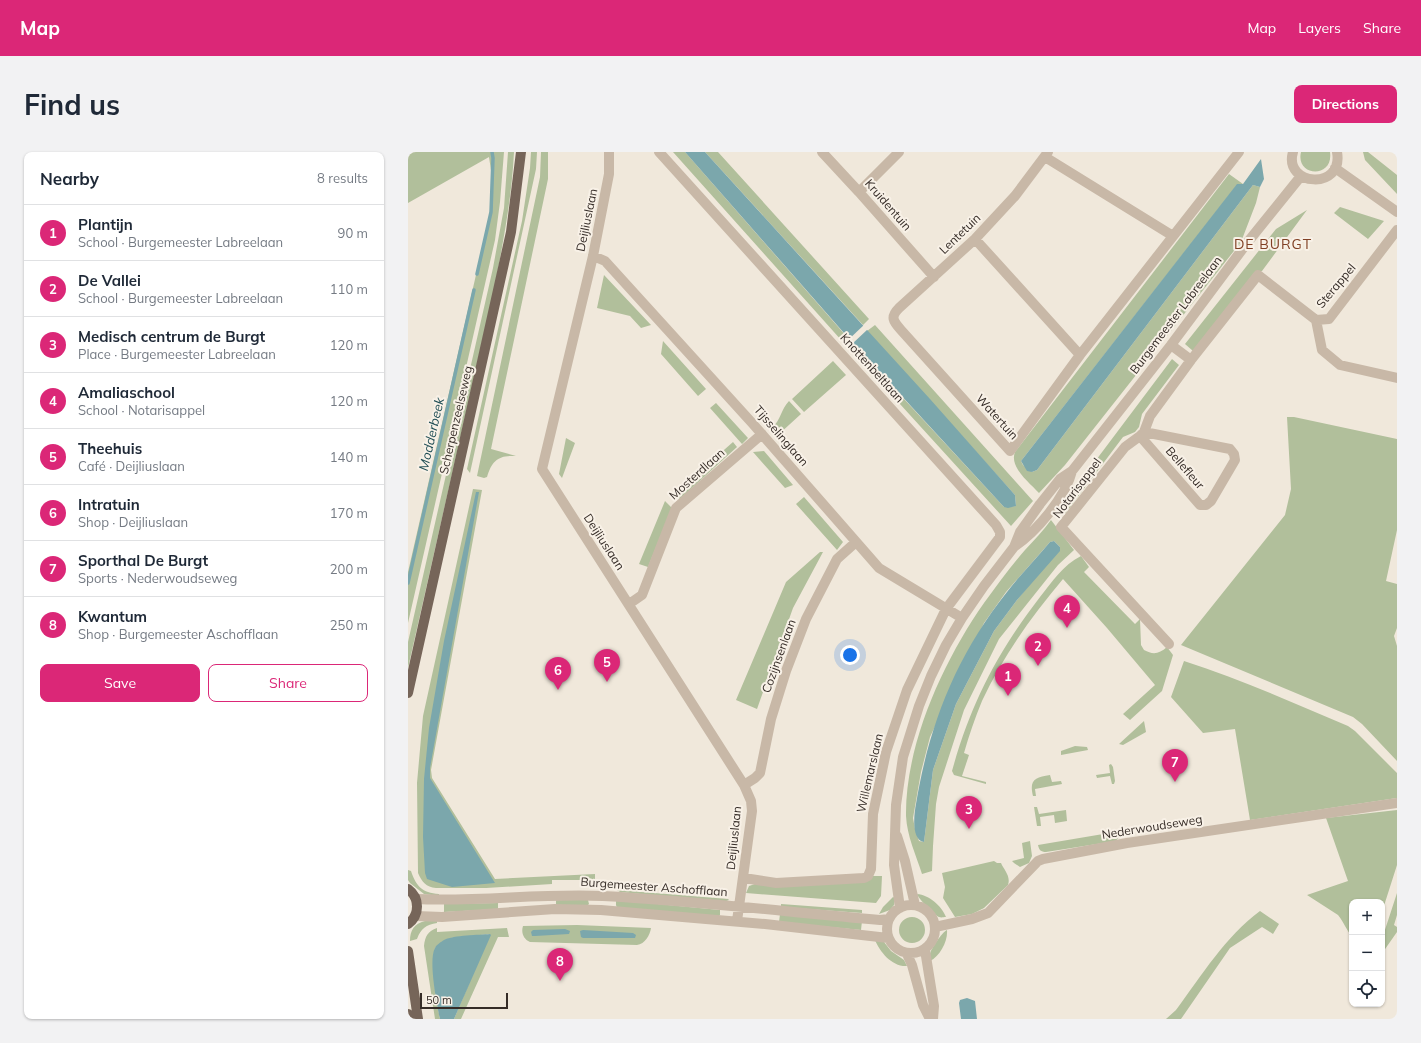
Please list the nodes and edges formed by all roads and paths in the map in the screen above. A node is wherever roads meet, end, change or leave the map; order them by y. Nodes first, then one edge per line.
1 (521, 152) edge
2 (610, 152) edge
3 (659, 152) edge
4 (822, 152) edge
5 (899, 152) edge
6 (1239, 152) edge
7 (1293, 152) edge
8 (1337, 152) edge
9 (1046, 154) edge
10 (1335, 168) junction
11 (1301, 176) junction
12 (859, 192) junction
13 (1397, 212) edge
14 (1397, 230) edge
15 (1173, 236) junction
16 (975, 239) junction
17 (593, 256) junction
18 (934, 277) junction
19 (1316, 320) junction
20 (901, 330) joint
21 (1171, 345) junction
22 (1080, 355) junction
23 (1191, 360) junction
24 (1397, 378) edge
25 (762, 434) junction
26 (1142, 434) junction
27 (856, 542) junction
28 (629, 604) junction
29 (946, 608) junction
30 (962, 618) junction
31 (1168, 644) dead end
32 (408, 693) edge
33 (744, 785) junction
34 (1397, 803) edge
35 (895, 829) junction
36 (744, 878) junction
37 (408, 889) edge
38 (416, 899) junction
39 (915, 905) junction
40 (739, 906) junction
41 (900, 908) junction
42 (416, 916) junction
43 (889, 919) junction
44 (737, 921) junction
45 (408, 924) edge
46 (935, 927) junction
47 (888, 938) junction
48 (924, 950) junction
49 (408, 952) edge
50 (908, 954) junction
51 (408, 1014) edge
52 (409, 1019) edge
53 (418, 1019) edge
54 (932, 1019) edge

1 - 32 main road, Scherpenzeelseweg
2 - 17 street, Deijliuslaan
3 - 29 street, Knottenbeltlaan
4 - 12 street, Kruidentuin
5 - 12 street
6 - 15 street, Watertuin
7 - 11 street
8 - 10 street
9 - 15 street
9 - 16 street, Lentetuin
10 - 11 street
10 - 13 street
11 - 21 street, Burgemeester Labreelaan
12 - 18 street, Kruidentuin
14 - 19 street, Sterappel
15 - 22 street, Watertuin
16 - 18 street, Lentetuin
16 - 22 street
17 - 25 street, Tijsselinglaan
17 - 28 street, Deijliuslaan
18 - 20 street, Lentetuin
19 - 23 street, Notarisappel
19 - 24 street, Sterappel
20 - 22 street, Watertuin
21 - 23 street
21 - 30 street, Burgemeester Labreelaan
23 - 26 street, Notarisappel
25 - 27 street, Tijsselinglaan
25 - 28 street, Mosterdlaan
26 - 26 street, Bellefleur
26 - 31 street, Notarisappel
27 - 29 street, Tijsselinglaan
27 - 33 street, Cozijnsenlaan
28 - 33 street, Deijliuslaan
29 - 30 street, Tijsselinglaan
29 - 36 street, Willemarslaan
30 - 35 street, Burgemeester Labreelaan
33 - 36 street, Deijliuslaan
34 - 46 street, Nederwoudseweg
35 - 39 street, Burgemeester Labreelaan
35 - 41 street, Burgemeester Labreelaan
36 - 40 street, Deijliuslaan
37 - 38 main road
38 - 40 street, Burgemeester Aschofflaan
38 - 42 main road
39 - 41 street
39 - 46 street
40 - 43 street, Burgemeester Aschofflaan
40 - 44 street, Deijliuslaan
41 - 43 street
42 - 44 street
42 - 45 main road
43 - 47 street
44 - 47 street
46 - 48 street
47 - 50 street
48 - 50 street
48 - 54 street
49 - 53 main road
50 - 54 street
51 - 52 main road

